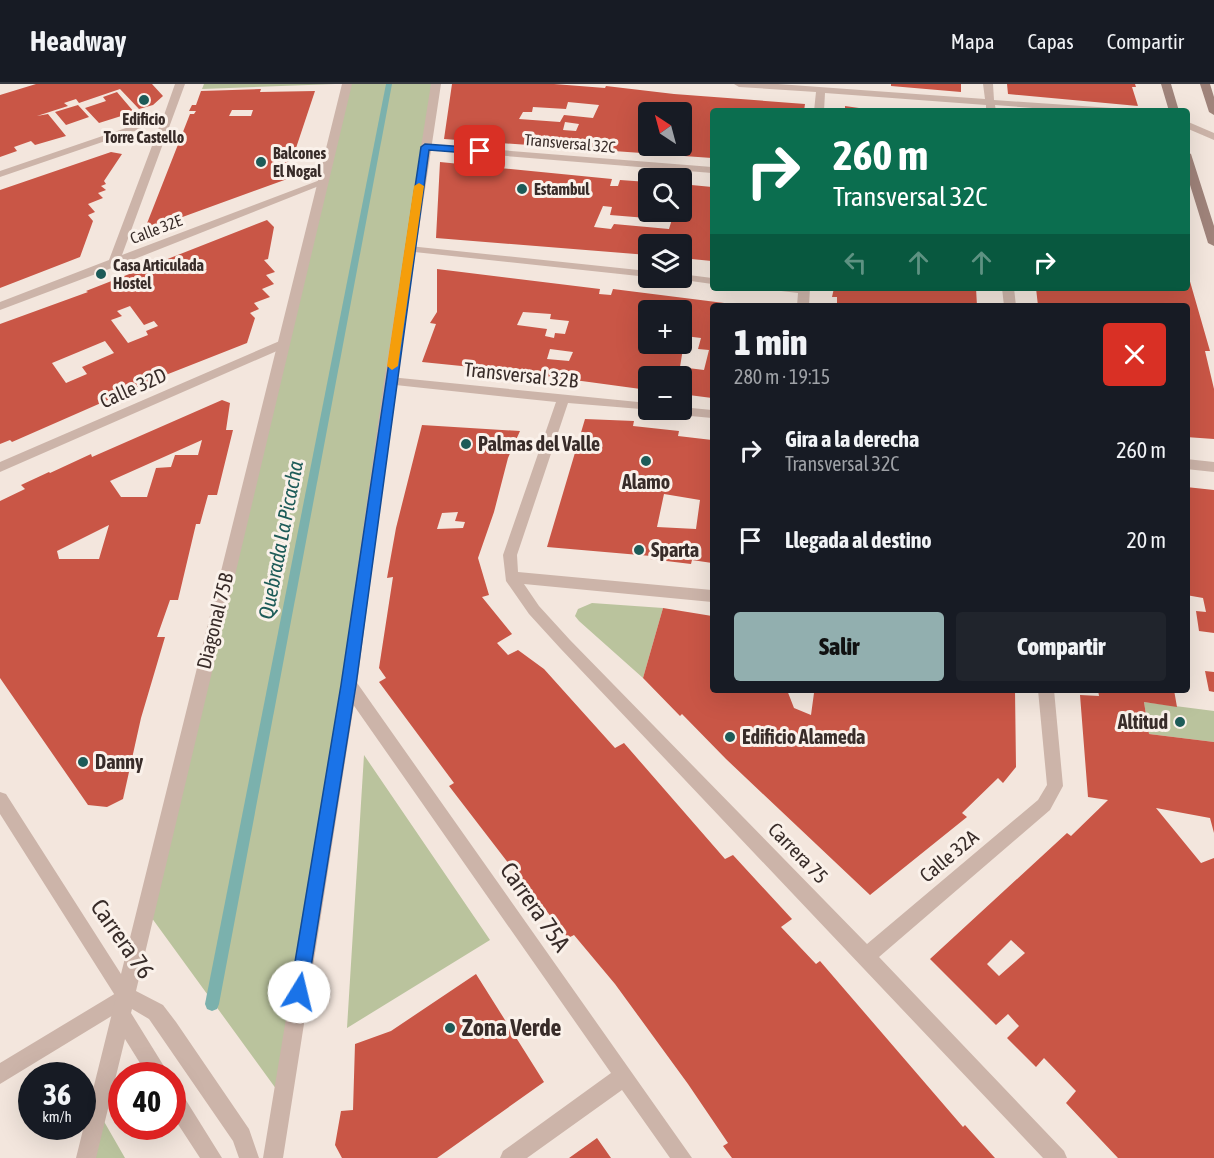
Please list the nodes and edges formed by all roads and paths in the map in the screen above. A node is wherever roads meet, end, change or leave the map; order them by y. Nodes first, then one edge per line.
1 (180, 84) edge
2 (347, 84) edge
3 (436, 84) edge
4 (739, 84) edge
5 (988, 84) edge
6 (1166, 84) edge
7 (1205, 84) edge
8 (821, 90) junction
9 (990, 107) edge
10 (819, 108) edge
11 (1020, 108) edge
12 (1173, 108) edge
13 (1214, 112) edge
14 (170, 116) junction
15 (1190, 126) edge
16 (1214, 137) edge
17 (425, 147) junction
18 (1190, 167) edge
19 (710, 170) edge
20 (0, 174) edge
21 (324, 182) junction
22 (1214, 243) edge
23 (409, 249) junction
24 (112, 264) junction
25 (638, 273) edge
26 (692, 278) edge
27 (710, 281) edge
28 (0, 306) edge
29 (282, 344) junction
30 (390, 381) junction
31 (563, 399) junction
32 (638, 406) edge
33 (692, 412) edge
34 (710, 414) edge
35 (1190, 464) edge
36 (0, 467) edge
37 (1214, 467) edge
38 (511, 577) junction
39 (710, 596) edge
40 (349, 685) junction
41 (1046, 693) edge
42 (0, 799) edge
43 (866, 956) junction
44 (126, 996) junction
45 (97, 1013) junction
46 (120, 1018) junction
47 (152, 1062) edge
48 (0, 1074) edge
49 (624, 1076) junction
50 (186, 1118) edge
51 (86, 1158) edge
52 (212, 1158) edge
53 (249, 1158) edge
54 (273, 1158) edge
55 (510, 1158) edge
56 (682, 1158) edge
57 (1057, 1158) edge

1 - 14 street
2 - 21 street, Diagonal 75B
3 - 17 street
4 - 8 street
5 - 9 street
6 - 12 main road
7 - 13 main road
8 - 9 street
8 - 10 street
9 - 11 street
14 - 20 street
14 - 24 street
15 - 16 street
17 - 19 street, Transversal 32C
17 - 23 street
18 - 22 main road
21 - 24 street, Calle 32E
21 - 29 street, Diagonal 75B
23 - 25 street
23 - 30 street
24 - 28 street, Calle 32E
26 - 27 street
29 - 36 street, Calle 32D
29 - 44 street, Diagonal 75B
30 - 31 street, Transversal 32B
30 - 40 street
31 - 32 street, Transversal 32B
31 - 38 street
33 - 34 street
35 - 37 street
38 - 39 street
38 - 43 street, Carrera 75
40 - 49 street, Carrera 75A
40 - 54 street
41 - 43 street, Calle 32A
42 - 44 street, Carrera 76
43 - 57 street, Carrera 75
44 - 45 street
44 - 46 street, Diagonal 75B
44 - 53 street, Carrera 76
45 - 46 street
45 - 48 street
46 - 47 street
46 - 51 street, Diagonal 75B
49 - 55 street
49 - 56 street, Carrera 75A
50 - 52 street

